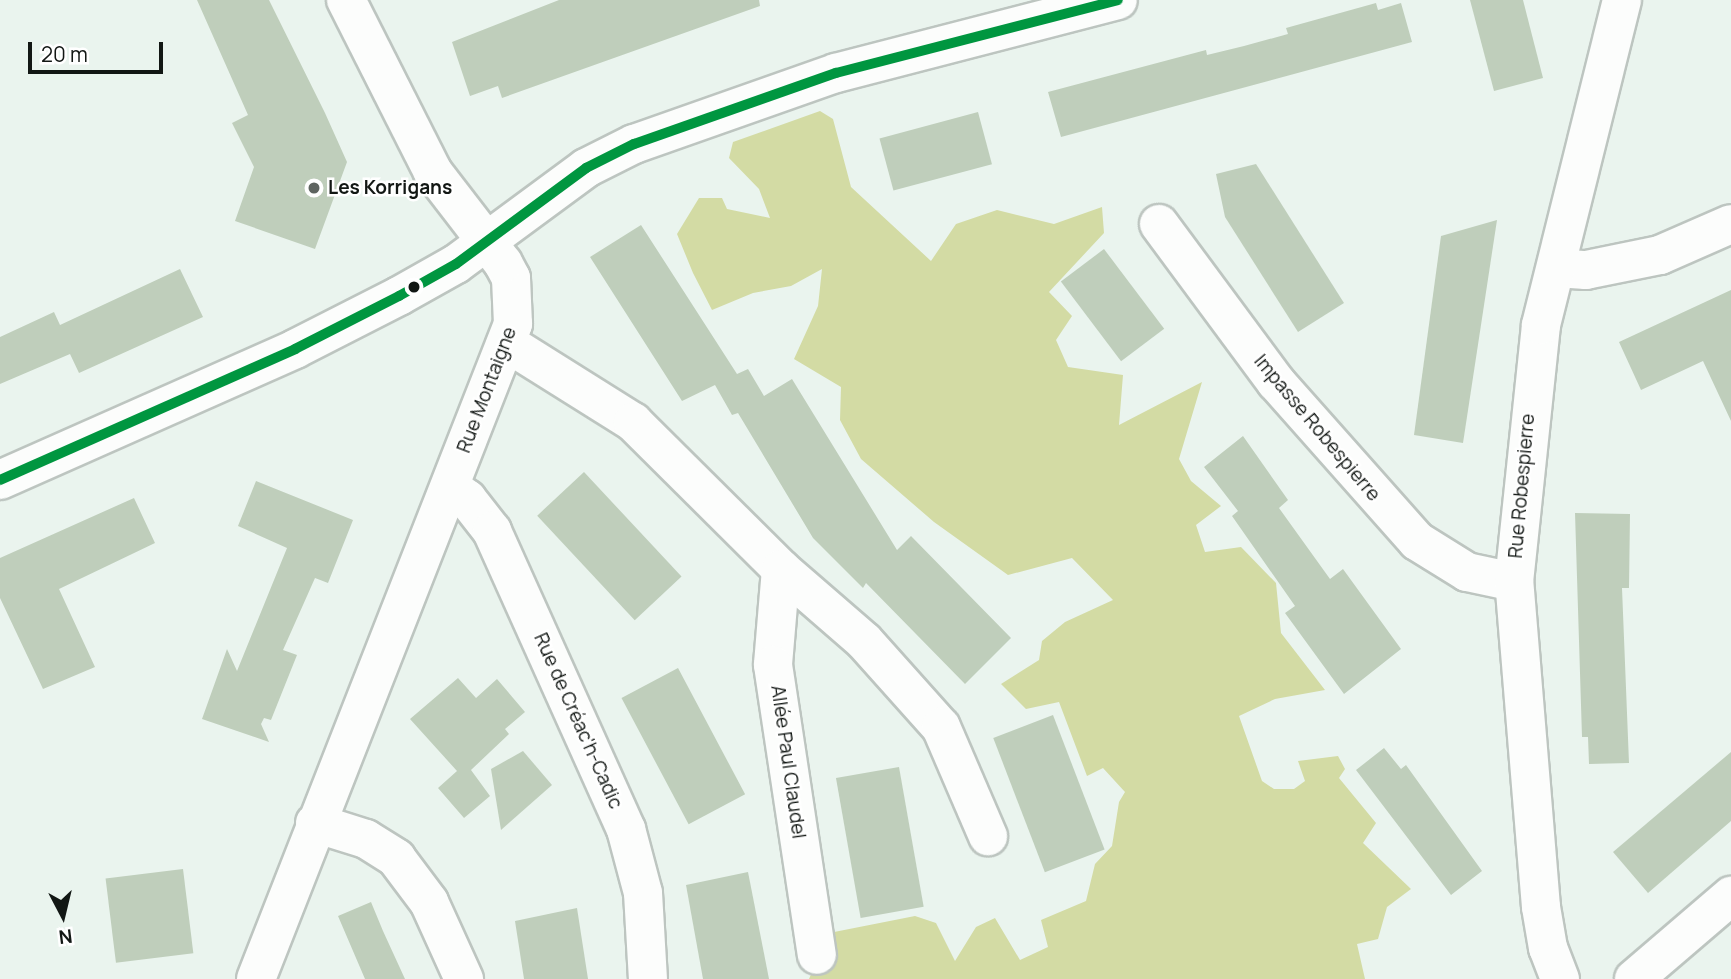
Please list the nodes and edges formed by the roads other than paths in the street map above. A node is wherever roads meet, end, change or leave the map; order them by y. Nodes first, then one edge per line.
1 (346, 0) edge
2 (1118, 0) edge
3 (1622, 0) edge
4 (1159, 224) dead end
5 (1731, 224) edge
6 (489, 239) junction
7 (1556, 268) junction
8 (507, 343) junction
9 (0, 480) edge
10 (450, 487) junction
11 (781, 569) junction
12 (1514, 582) junction
13 (315, 823) junction
14 (988, 836) dead end
15 (1731, 896) edge
16 (817, 955) dead end
17 (256, 979) edge
18 (464, 979) edge
19 (648, 979) edge
20 (1560, 979) edge
21 (1634, 979) edge

1 - 6 street, Rue Montaigne
2 - 6 street
3 - 7 street, Rue Robespierre
4 - 12 street, Impasse Robespierre
5 - 7 street
6 - 8 street, Rue Montaigne
6 - 9 street
7 - 12 street, Rue Robespierre
8 - 10 street, Rue Montaigne
8 - 11 street
10 - 13 street, Rue Montaigne
10 - 19 street, Rue de Créac'h-Cadic
11 - 14 street
11 - 16 street, Allée Paul Claudel
12 - 20 street, Rue Robespierre
13 - 17 street, Rue Montaigne
13 - 18 street
15 - 21 street

